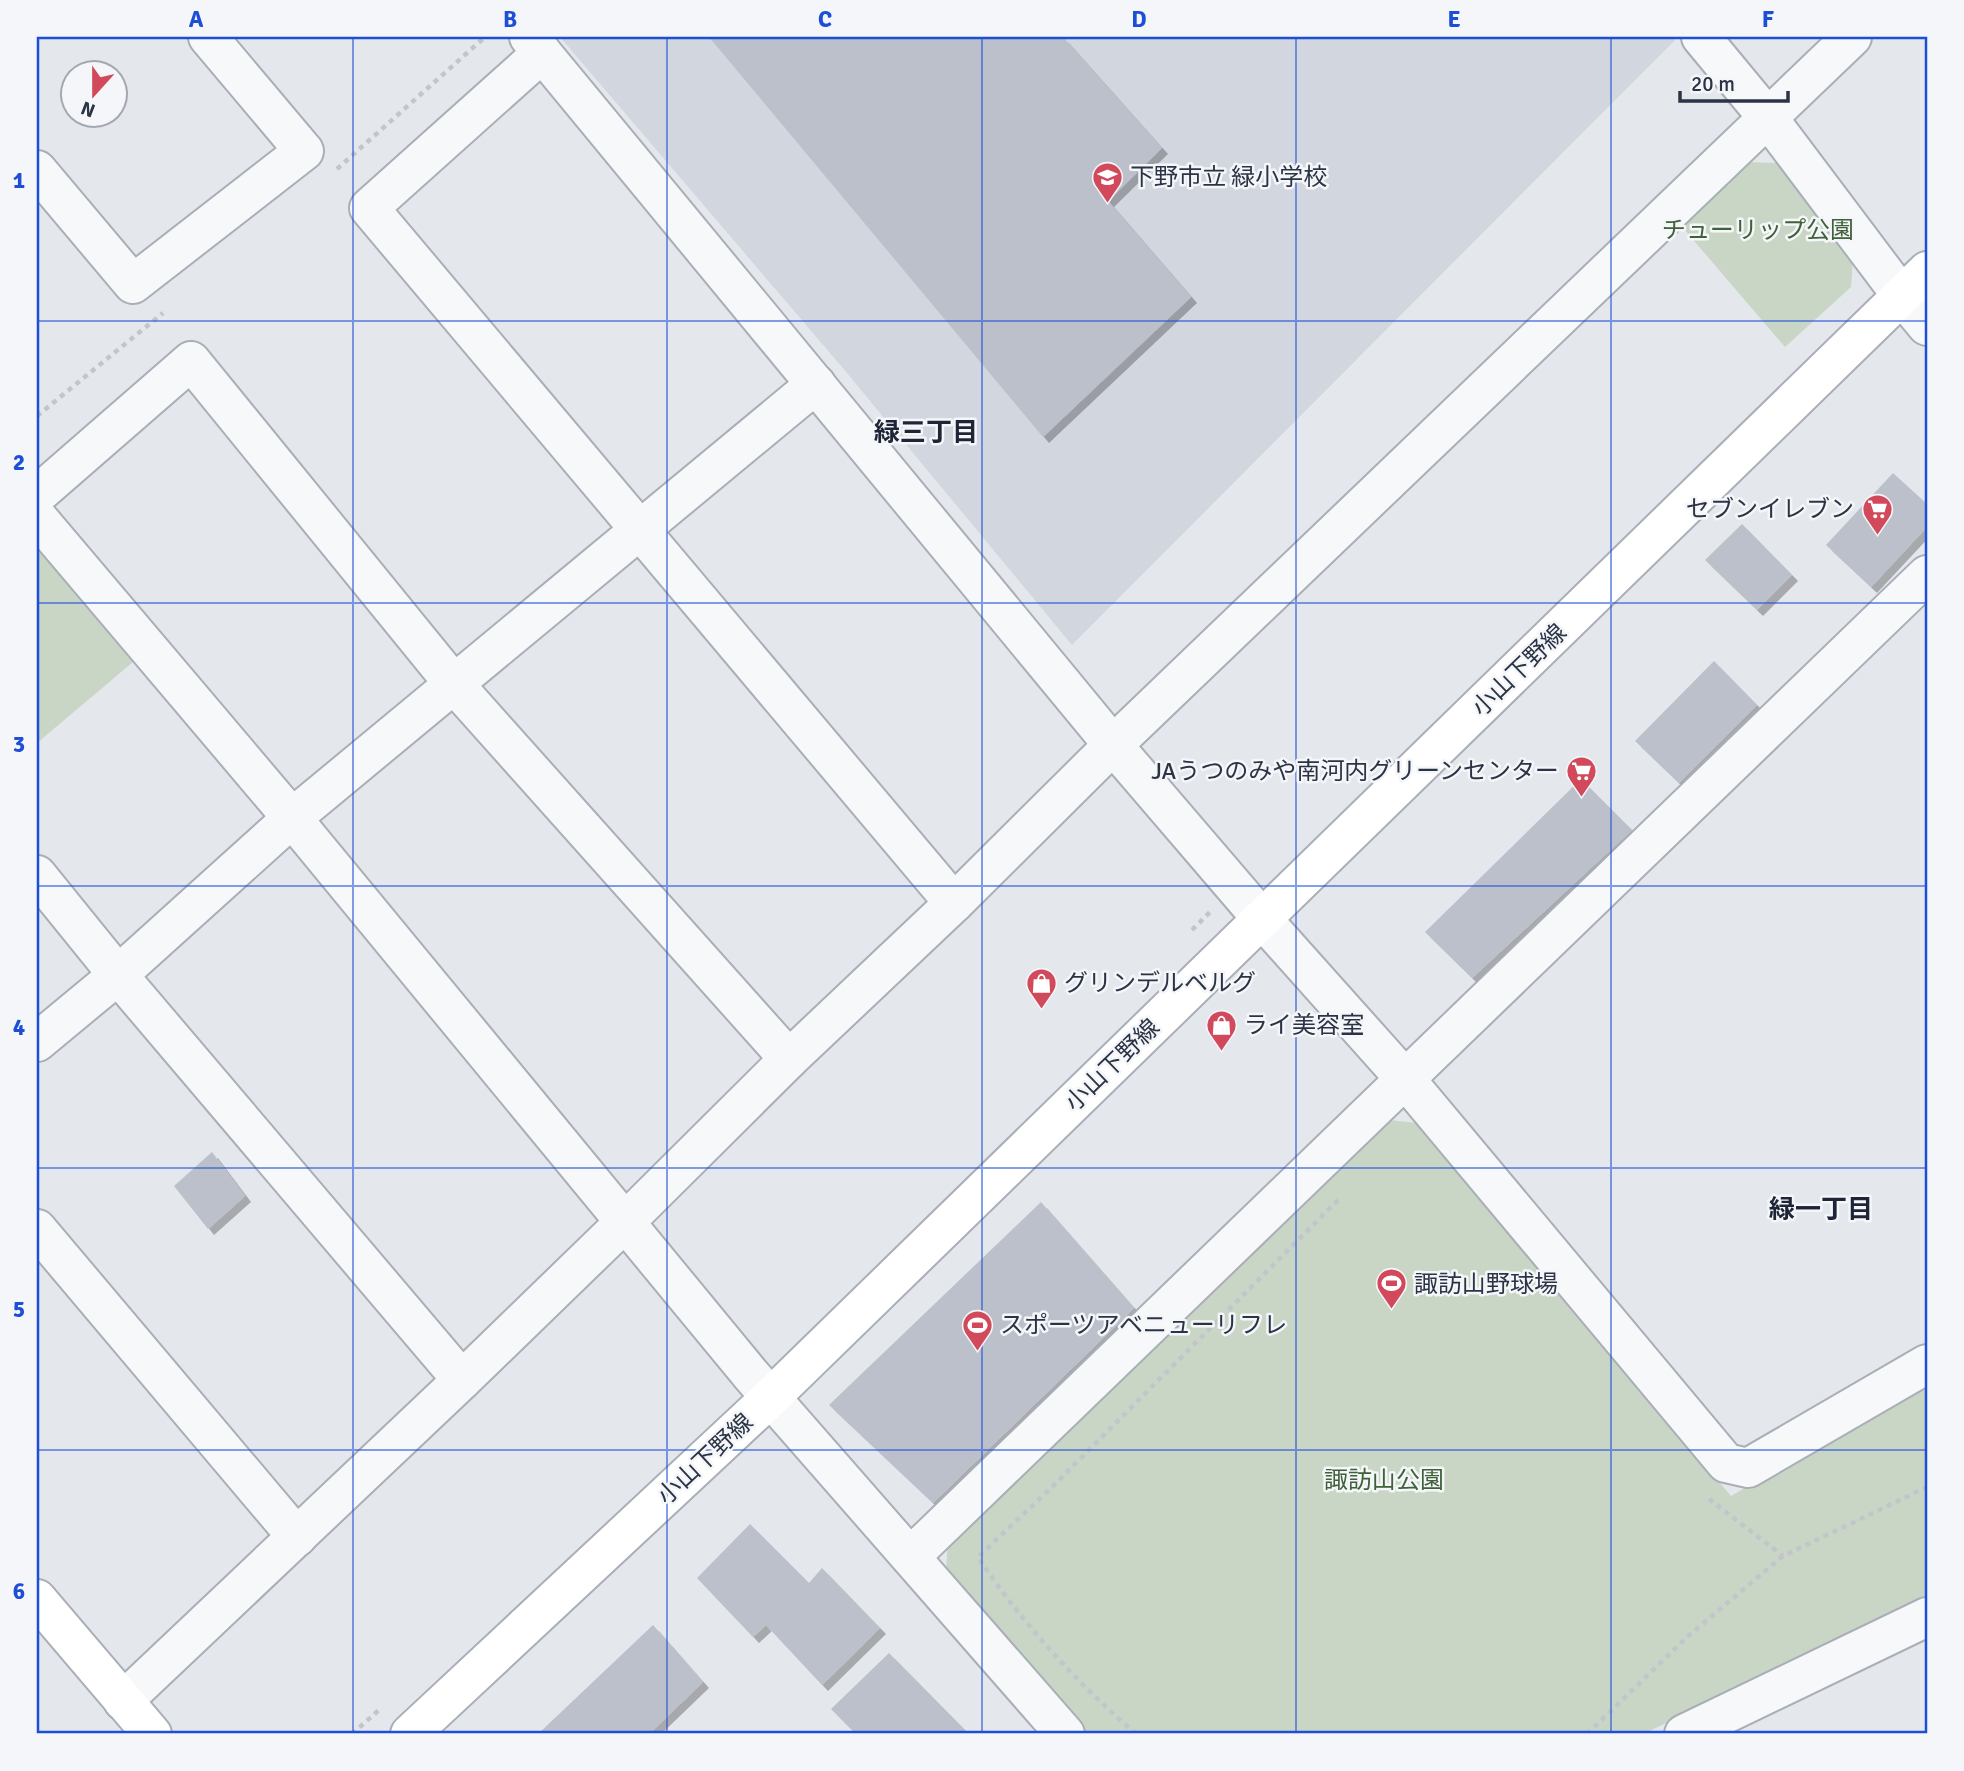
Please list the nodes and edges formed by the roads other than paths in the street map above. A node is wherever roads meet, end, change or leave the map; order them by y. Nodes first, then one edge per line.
1 (208, 37) edge
2 (1700, 37) edge
3 (1852, 37) edge
4 (536, 45) edge
5 (1768, 118) junction
6 (37, 170) edge
7 (1914, 284) edge
8 (1927, 326) edge
9 (816, 384) junction
10 (37, 495) edge
11 (37, 517) edge
12 (639, 530) junction
13 (1927, 575) edge
14 (454, 684) junction
15 (1113, 745) junction
16 (292, 818) junction
17 (37, 875) edge
18 (954, 903) junction
19 (1263, 919) junction
20 (118, 975) junction
21 (37, 1042) edge
22 (789, 1059) junction
23 (1406, 1080) junction
24 (624, 1223) junction
25 (37, 1229) edge
26 (1927, 1364) edge
27 (462, 1380) junction
28 (771, 1398) junction
29 (297, 1537) junction
30 (911, 1556) junction
31 (37, 1599) edge
32 (1927, 1617) edge
33 (123, 1701) junction
34 (152, 1734) edge
35 (410, 1734) edge
36 (1065, 1734) edge
37 (1684, 1734) edge

1 - 6 street
2 - 5 street
3 - 5 street
4 - 9 street
4 - 12 street
5 - 7 street
5 - 15 street
7 - 8 street
7 - 19 main road, 小山下野線
9 - 12 street
9 - 15 street
10 - 14 street
11 - 16 street
12 - 14 street
12 - 18 street
13 - 23 street
14 - 16 street
14 - 22 street
15 - 18 street
15 - 19 street
16 - 20 street
16 - 24 street
17 - 20 street
18 - 22 street
19 - 23 street
19 - 28 main road, 小山下野線
20 - 21 street
20 - 27 street
22 - 24 street
23 - 26 street
23 - 30 street
24 - 27 street
24 - 28 street
25 - 29 street
27 - 29 street
28 - 30 street
28 - 35 main road, 小山下野線
29 - 33 street
30 - 36 street
31 - 33 main road
32 - 37 street
33 - 34 main road

